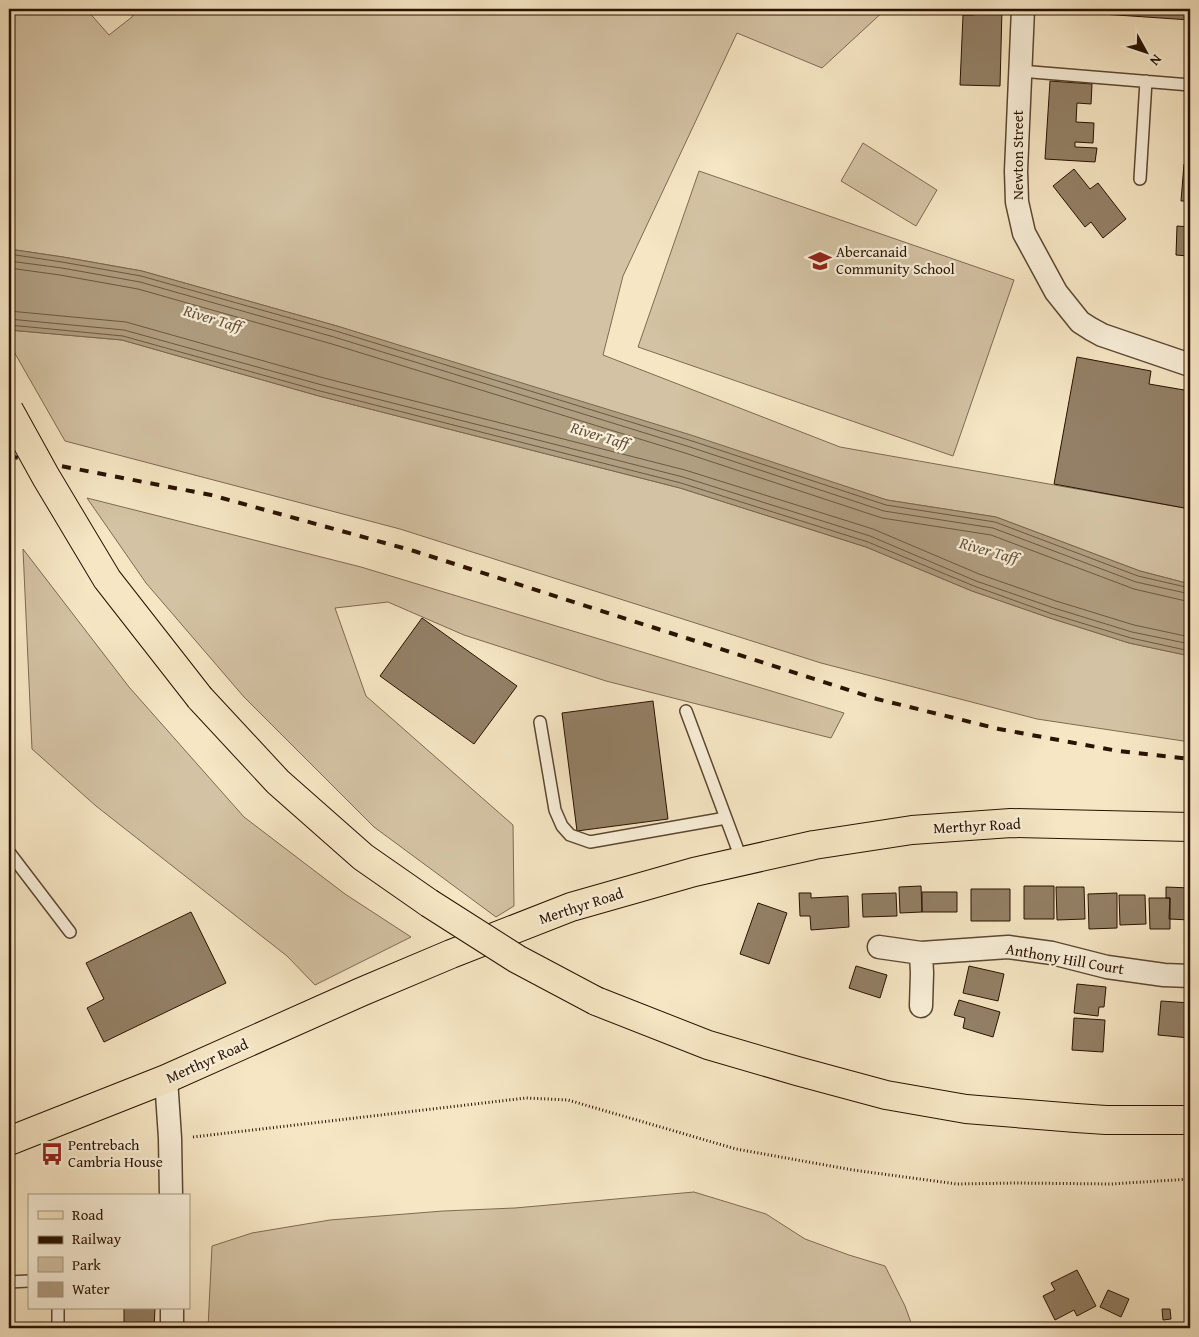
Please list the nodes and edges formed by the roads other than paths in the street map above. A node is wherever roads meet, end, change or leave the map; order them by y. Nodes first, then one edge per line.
1 (1023, 9) edge
2 (1020, 71) junction
3 (1146, 81) junction
4 (1190, 85) edge
5 (1140, 179) dead end
6 (1190, 364) edge
7 (9, 410) edge
8 (686, 711) dead end
9 (540, 722) dead end
10 (726, 818) junction
11 (1190, 827) edge
12 (9, 852) edge
13 (742, 861) junction
14 (70, 932) dead end
15 (879, 947) dead end
16 (921, 953) junction
17 (1190, 976) edge
18 (921, 1006) dead end
19 (166, 1079) junction
20 (1190, 1120) edge
21 (9, 1141) edge
22 (171, 1194) edge
23 (28, 1280) edge
24 (9, 1282) edge
25 (58, 1310) edge
26 (172, 1310) edge
27 (58, 1328) edge
28 (172, 1328) edge

1 - 2 street, Newton Street
2 - 3 lane
2 - 6 street, Newton Street
3 - 4 lane
3 - 5 lane
7 - 20 main road, bridge
8 - 10 lane
9 - 10 lane
10 - 13 lane
11 - 13 main road, Merthyr Road
12 - 14 lane
13 - 19 main road, Merthyr Road
15 - 16 street, Anthony Hill Court
16 - 17 street, Anthony Hill Court
16 - 18 street
19 - 21 main road, Merthyr Road
19 - 22 street
23 - 24 lane
25 - 27 lane
26 - 28 street

